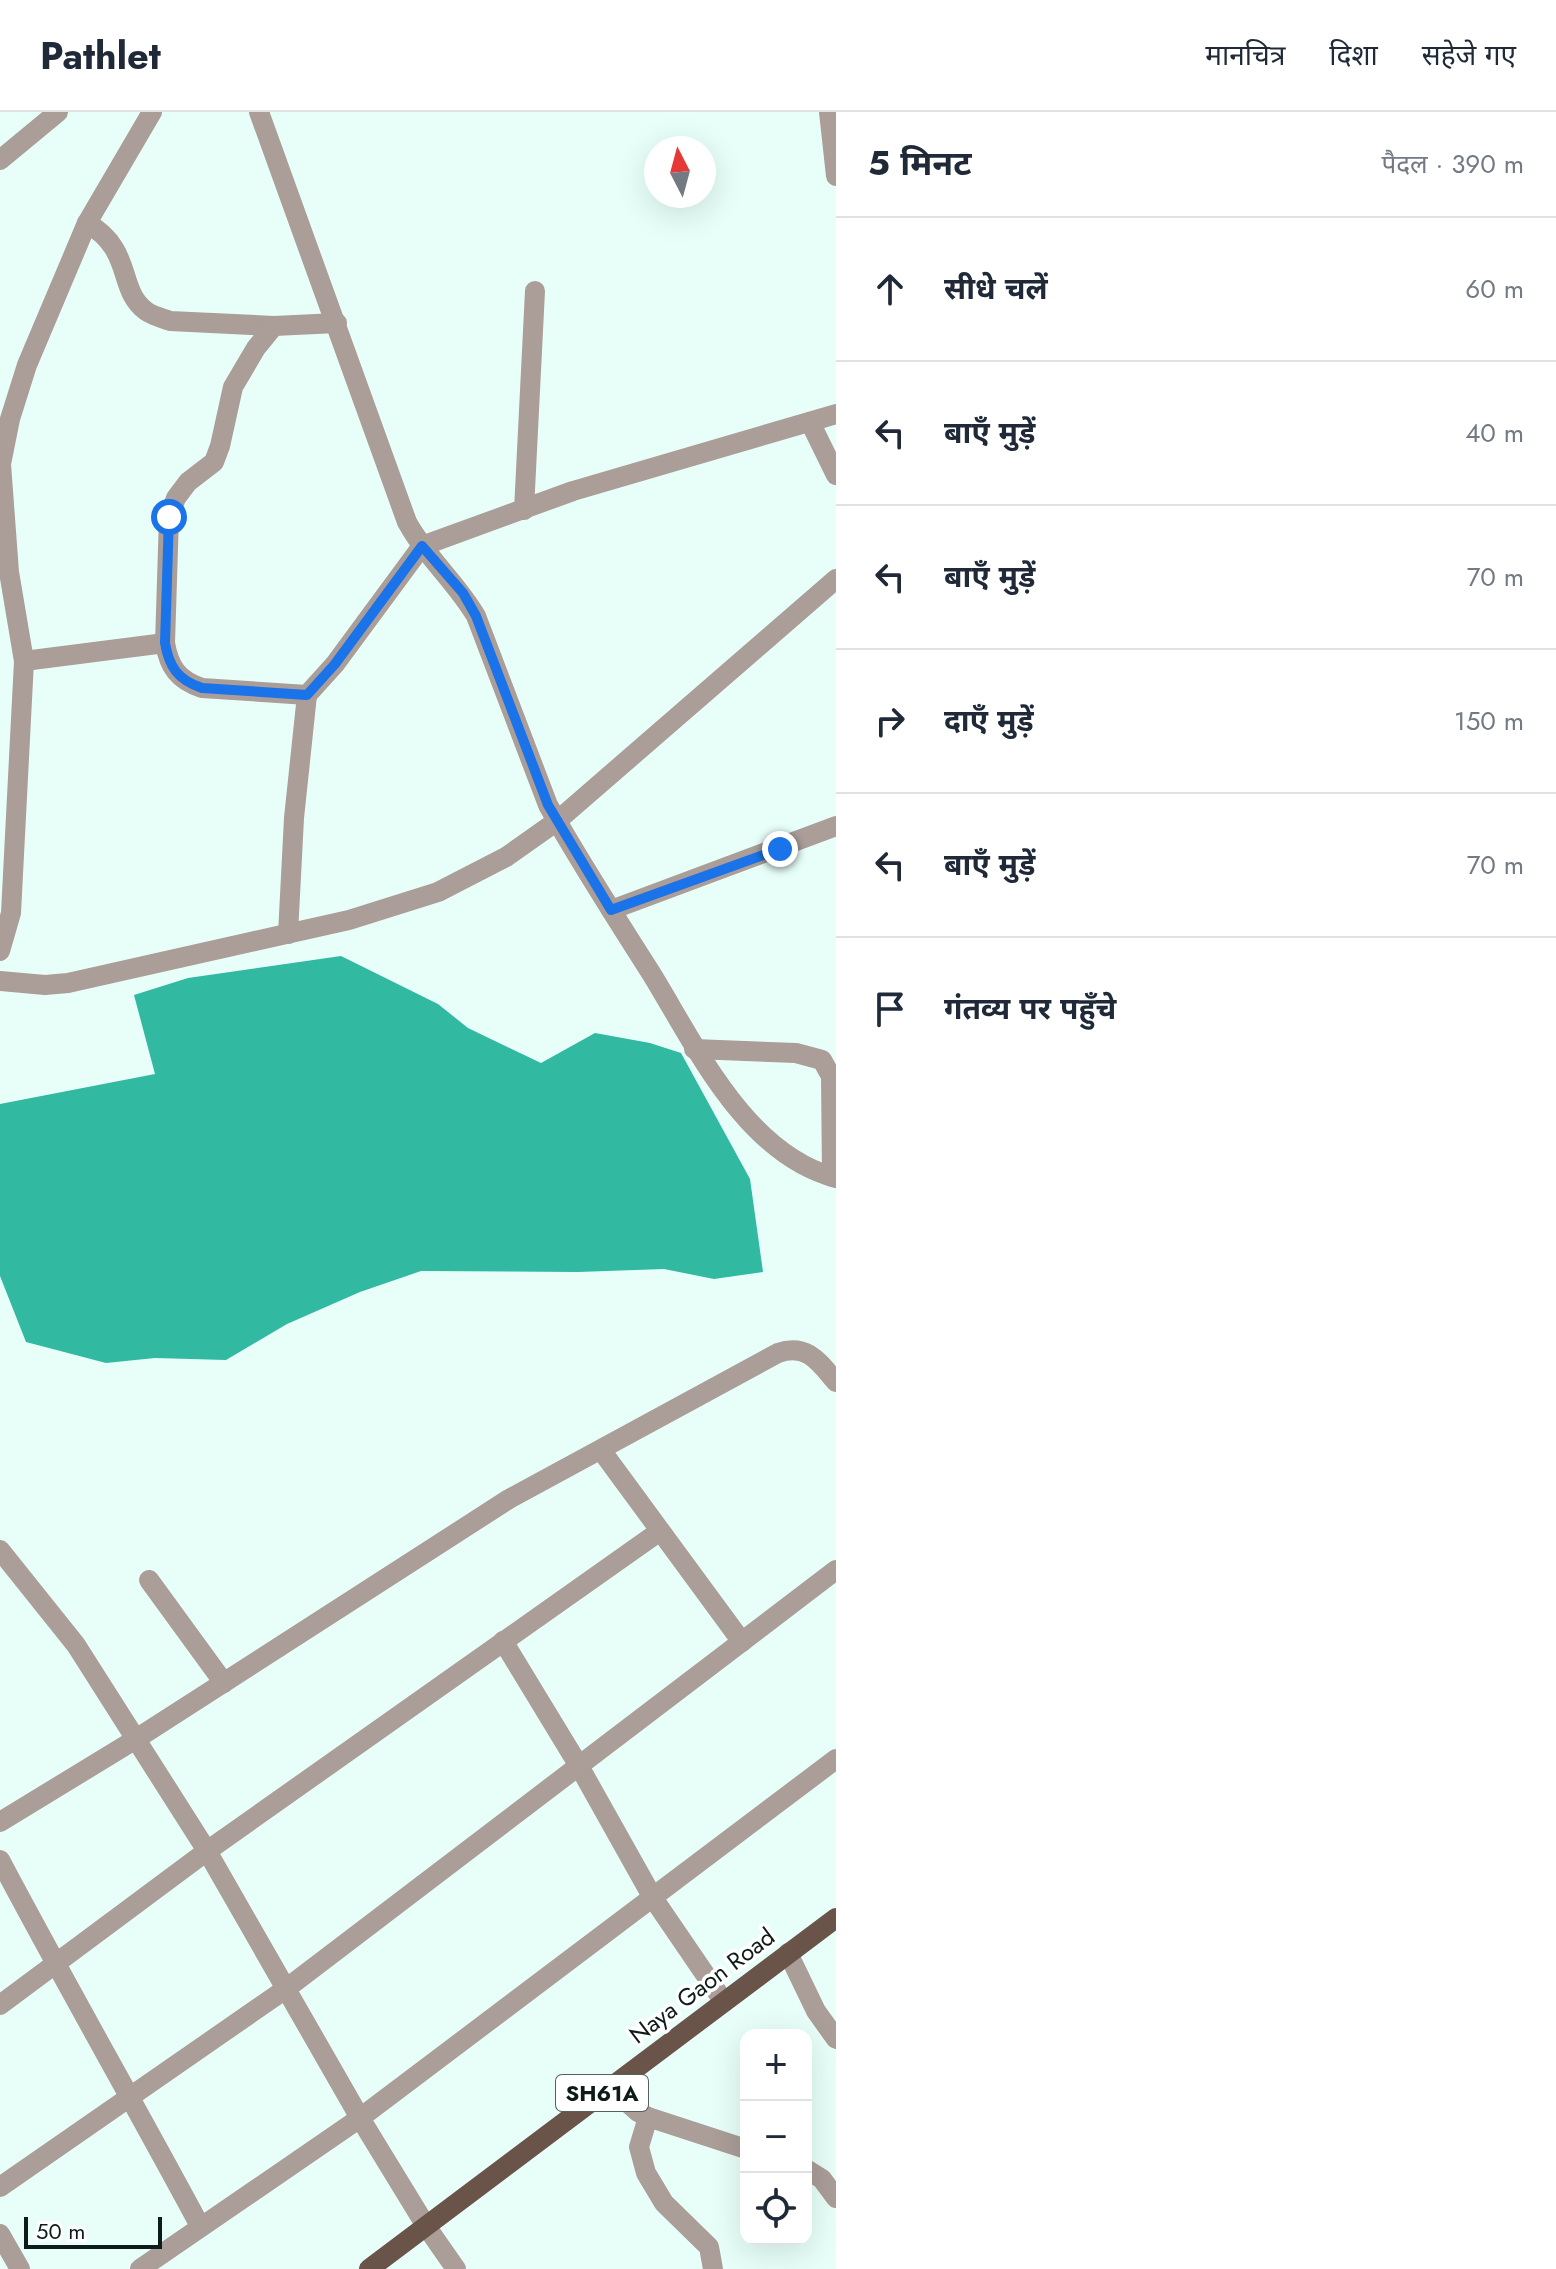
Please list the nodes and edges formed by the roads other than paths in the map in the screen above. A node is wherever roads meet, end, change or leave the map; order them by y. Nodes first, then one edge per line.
1 (58, 112) edge
2 (152, 112) edge
3 (259, 112) edge
4 (829, 112) edge
5 (0, 160) edge
6 (836, 176) edge
7 (87, 223) junction
8 (535, 291) dead end
9 (337, 323) junction
10 (274, 326) junction
11 (836, 414) edge
12 (810, 422) junction
13 (0, 464) edge
14 (836, 475) edge
15 (524, 510) junction
16 (422, 546) junction
17 (4, 572) edge
18 (836, 579) edge
19 (165, 643) junction
20 (24, 661) junction
21 (307, 695) junction
22 (557, 821) junction
23 (836, 826) edge
24 (611, 910) junction
25 (288, 934) junction
26 (0, 951) edge
27 (0, 981) edge
28 (694, 1049) junction
29 (834, 1177) edge
30 (836, 1382) edge
31 (601, 1450) junction
32 (660, 1531) junction
33 (0, 1550) edge
34 (836, 1570) edge
35 (149, 1580) dead end
36 (503, 1641) junction
37 (742, 1642) junction
38 (224, 1683) junction
39 (136, 1739) junction
40 (836, 1759) edge
41 (579, 1766) junction
42 (0, 1822) edge
43 (207, 1851) junction
44 (0, 1860) edge
45 (653, 1898) junction
46 (836, 1918) edge
47 (788, 1953) junction
48 (55, 1964) junction
49 (287, 1988) junction
50 (724, 2002) junction
51 (0, 2005) edge
52 (836, 2039) edge
53 (610, 2087) junction
54 (130, 2095) junction
55 (648, 2117) junction
56 (360, 2118) junction
57 (740, 2147) edge
58 (812, 2173) edge
59 (0, 2187) edge
60 (836, 2198) edge
61 (200, 2226) junction
62 (426, 2226) junction
63 (0, 2234) edge
64 (20, 2269) edge
65 (140, 2269) edge
66 (369, 2269) edge
67 (456, 2269) edge
68 (713, 2269) edge

1 - 5 street
2 - 7 street
3 - 9 street
4 - 6 street
7 - 10 street
7 - 13 street
8 - 15 street
9 - 10 street
9 - 16 street
10 - 19 street
11 - 12 street
12 - 14 street
12 - 15 street
13 - 17 street
15 - 16 street
16 - 21 street
16 - 22 street
17 - 20 street
18 - 22 street
19 - 20 street
19 - 21 street
20 - 26 street
21 - 25 street
22 - 24 street
22 - 25 street
23 - 24 street
24 - 28 street
25 - 27 street
28 - 29 street
28 - 29 street
30 - 31 street
31 - 32 street
31 - 38 street
32 - 36 street
32 - 37 street
33 - 39 street
34 - 37 street
35 - 38 street
36 - 41 street
36 - 43 street
37 - 41 street
38 - 39 street
39 - 42 street
39 - 43 street
40 - 45 street
41 - 45 street
41 - 49 street
43 - 48 street
43 - 49 street
44 - 48 street
45 - 50 street
45 - 56 street
46 - 47 main road, Naya Gaon Road / SH61A
47 - 50 main road, Naya Gaon Road / SH61A
47 - 52 street
48 - 51 street
48 - 54 street
49 - 54 street
49 - 56 street
50 - 53 main road, Naya Gaon Road / SH61A
53 - 55 street
53 - 62 main road, Naya Gaon Road / SH61A
54 - 59 street
54 - 61 street
55 - 57 street
55 - 68 street
56 - 61 street
56 - 62 street
58 - 60 street
61 - 65 street
62 - 66 main road, Naya Gaon Road / SH61A
62 - 67 street
63 - 64 street

